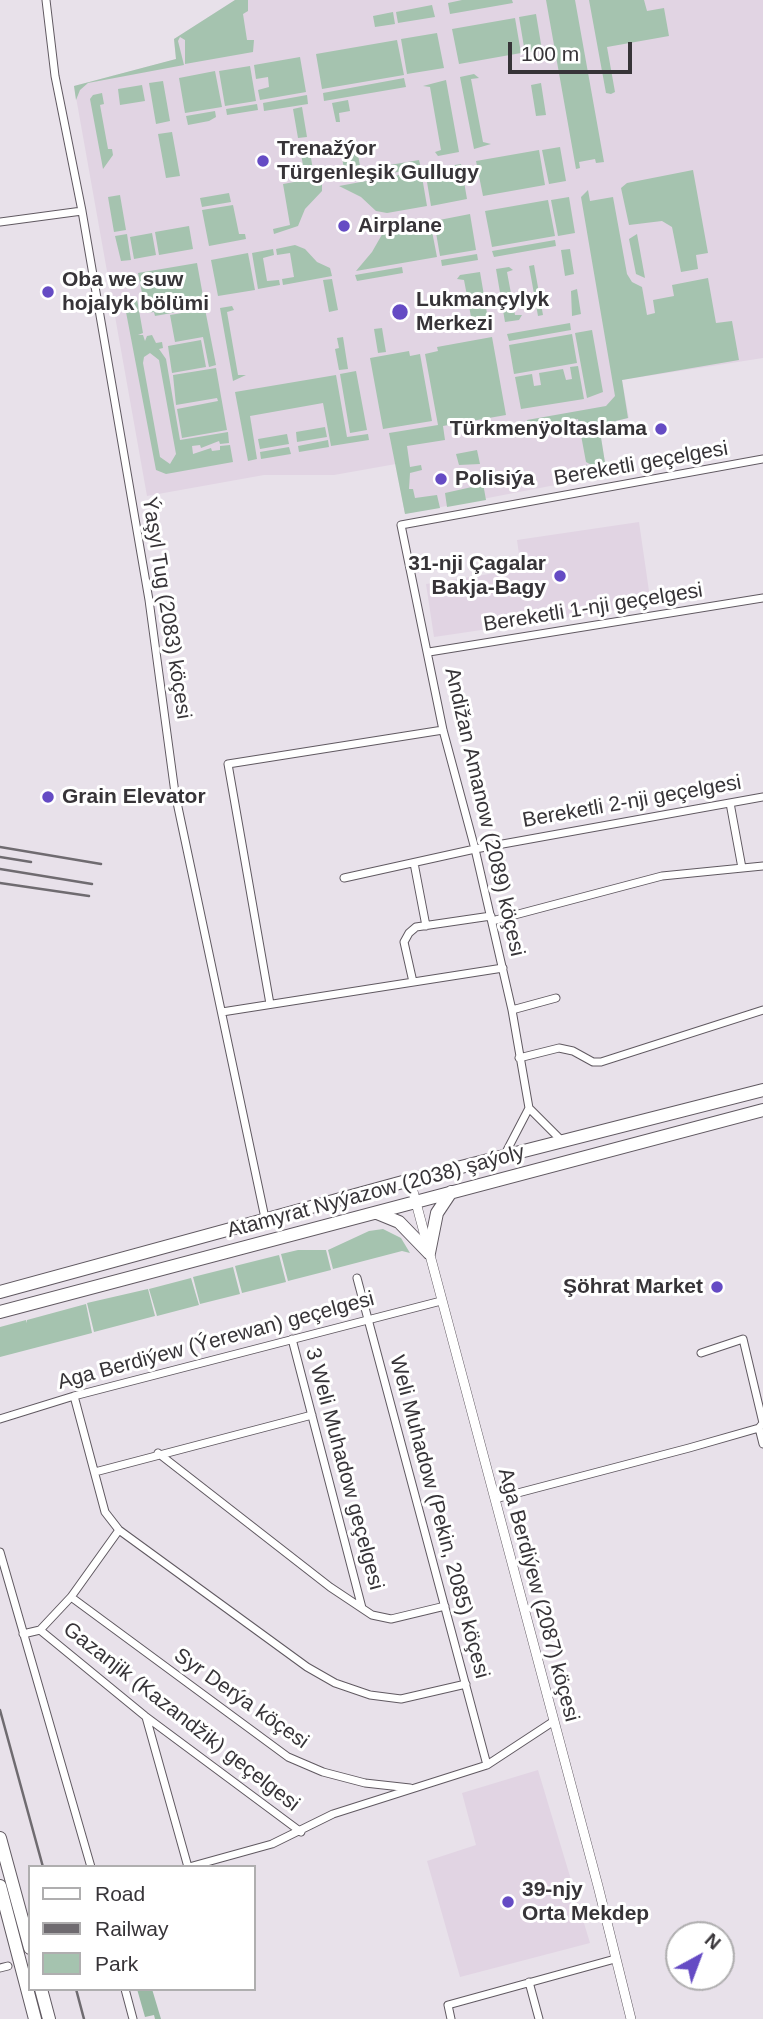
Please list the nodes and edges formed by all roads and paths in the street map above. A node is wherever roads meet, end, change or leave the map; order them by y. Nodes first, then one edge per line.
1 (46, 0) edge
2 (82, 211) junction
3 (0, 222) edge
4 (763, 459) edge
5 (401, 526) joint
6 (763, 598) edge
7 (429, 652) junction
8 (443, 730) junction
9 (763, 797) edge
10 (730, 803) junction
11 (475, 849) junction
12 (414, 863) junction
13 (763, 866) edge
14 (742, 869) junction
15 (344, 878) dead end
16 (491, 919) junction
17 (426, 926) junction
18 (503, 968) junction
19 (414, 982) junction
20 (556, 998) dead end
21 (270, 1004) junction
22 (512, 1010) junction
23 (763, 1010) edge
24 (222, 1012) junction
25 (519, 1058) junction
26 (763, 1090) edge
27 (529, 1108) junction
28 (763, 1110) edge
29 (562, 1141) junction
30 (504, 1156) junction
31 (410, 1180) junction
32 (451, 1192) junction
33 (416, 1201) junction
34 (373, 1212) junction
35 (265, 1219) junction
36 (429, 1253) junction
37 (357, 1278) dead end
38 (0, 1292) edge
39 (441, 1301) junction
40 (0, 1312) edge
41 (366, 1319) junction
42 (292, 1339) junction
43 (701, 1353) dead end
44 (74, 1396) junction
45 (312, 1415) junction
46 (0, 1419) edge
47 (761, 1425) edge
48 (763, 1444) edge
49 (158, 1454) junction
50 (95, 1472) junction
51 (495, 1499) junction
52 (120, 1530) junction
53 (0, 1552) edge
54 (71, 1597) junction
55 (445, 1606) junction
56 (362, 1609) junction
57 (40, 1630) junction
58 (23, 1634) junction
59 (466, 1684) junction
60 (145, 1716) junction
61 (554, 1721) junction
62 (487, 1765) junction
63 (411, 1788) junction
64 (301, 1832) junction
65 (0, 1838) edge
66 (90, 1865) edge
67 (188, 1865) edge
68 (196, 1865) edge
69 (0, 1886) edge
70 (28, 1941) edge
71 (615, 1959) junction
72 (529, 1982) junction
73 (42, 1991) edge
74 (126, 1991) edge
75 (35, 2019) edge
76 (49, 2019) edge
77 (133, 2019) edge
78 (451, 2019) edge
79 (539, 2019) edge
80 (631, 2019) edge

1 - 2 street, Ýaşyl Tug (2083) köçesi
2 - 3 street
2 - 24 street, Ýaşyl Tug (2083) köçesi
4 - 5 street, Bereketli geçelgesi
5 - 7 street, Andižan Amanow (2089) köçesi
6 - 7 street, Bereketli 1-nji geçelgesi
7 - 8 street, Andižan Amanow (2089) köçesi
8 - 11 street, Andižan Amanow (2089) köçesi
8 - 21 street
9 - 10 street, Bereketli 2-nji geçelgesi
10 - 11 street, Bereketli 2-nji geçelgesi
10 - 14 street
11 - 12 street, Bereketli 2-nji geçelgesi
11 - 16 street, Andižan Amanow (2089) köçesi
12 - 15 street, Bereketli 2-nji geçelgesi
12 - 17 street
13 - 14 street
14 - 16 street
16 - 17 street
16 - 18 street, Andižan Amanow (2089) köçesi
17 - 19 street
18 - 19 street
18 - 22 street, Andižan Amanow (2089) köçesi
19 - 21 street
20 - 22 street
21 - 24 street
22 - 25 street, Andižan Amanow (2089) köçesi
23 - 25 street
24 - 35 street, Ýaşyl Tug (2083) köçesi
25 - 27 street, Andižan Amanow (2089) köçesi
26 - 29 main road, Atamyrat Nyýazow (2038) şaýoly
27 - 29 street
27 - 30 street
28 - 32 main road, Atamyrat Nyýazow (2038) şaýoly
29 - 30 main road, Atamyrat Nyýazow (2038) şaýoly
30 - 31 main road, Atamyrat Nyýazow (2038) şaýoly
31 - 33 street, Aga Berdiýew (2087) köçesi
31 - 35 main road, Atamyrat Nyýazow (2038) şaýoly
32 - 33 main road, Atamyrat Nyýazow (2038) şaýoly
32 - 36 main road
33 - 34 main road, Atamyrat Nyýazow (2038) şaýoly
33 - 36 street, Aga Berdiýew (2087) köçesi
34 - 36 main road
34 - 40 main road, Atamyrat Nyýazow (2038) şaýoly
35 - 38 main road, Atamyrat Nyýazow (2038) şaýoly
36 - 39 street, Aga Berdiýew (2087) köçesi
37 - 41 street, Weli Muhadow (Pekin, 2085) köçesi
39 - 41 street, Aga Berdiýew (Ýerewan) geçelgesi
39 - 51 street, Aga Berdiýew (2087) köçesi
41 - 42 street, Aga Berdiýew (Ýerewan) geçelgesi
41 - 55 street, Weli Muhadow (Pekin, 2085) köçesi
42 - 44 street, Aga Berdiýew (Ýerewan) geçelgesi
42 - 45 street, 3 Weli Muhadow geçelgesi
43 - 47 street
44 - 46 street, Aga Berdiýew (Ýerewan) geçelgesi
44 - 50 street
45 - 49 street
45 - 56 street, 3 Weli Muhadow geçelgesi
47 - 48 street
47 - 51 street
49 - 50 street
49 - 56 street
50 - 52 street
51 - 61 street, Aga Berdiýew (2087) köçesi
52 - 54 street
52 - 59 street
53 - 58 street
54 - 57 street
54 - 63 street, Syr Derýa köçesi
55 - 56 street
55 - 59 street, Weli Muhadow (Pekin, 2085) köçesi
57 - 58 street
57 - 60 street, Gazanjik (Kazandžik) geçelgesi
58 - 66 street
59 - 62 street, Weli Muhadow (Pekin, 2085) köçesi
60 - 64 street, Gazanjik (Kazandžik) geçelgesi
60 - 67 street
61 - 62 street
61 - 71 street, Aga Berdiýew (2087) köçesi
62 - 63 street
63 - 64 street
64 - 68 street
65 - 70 main road
69 - 75 main road
71 - 72 street
71 - 80 street, Aga Berdiýew (2087) köçesi
72 - 78 street
72 - 79 street
73 - 76 main road
74 - 77 street

